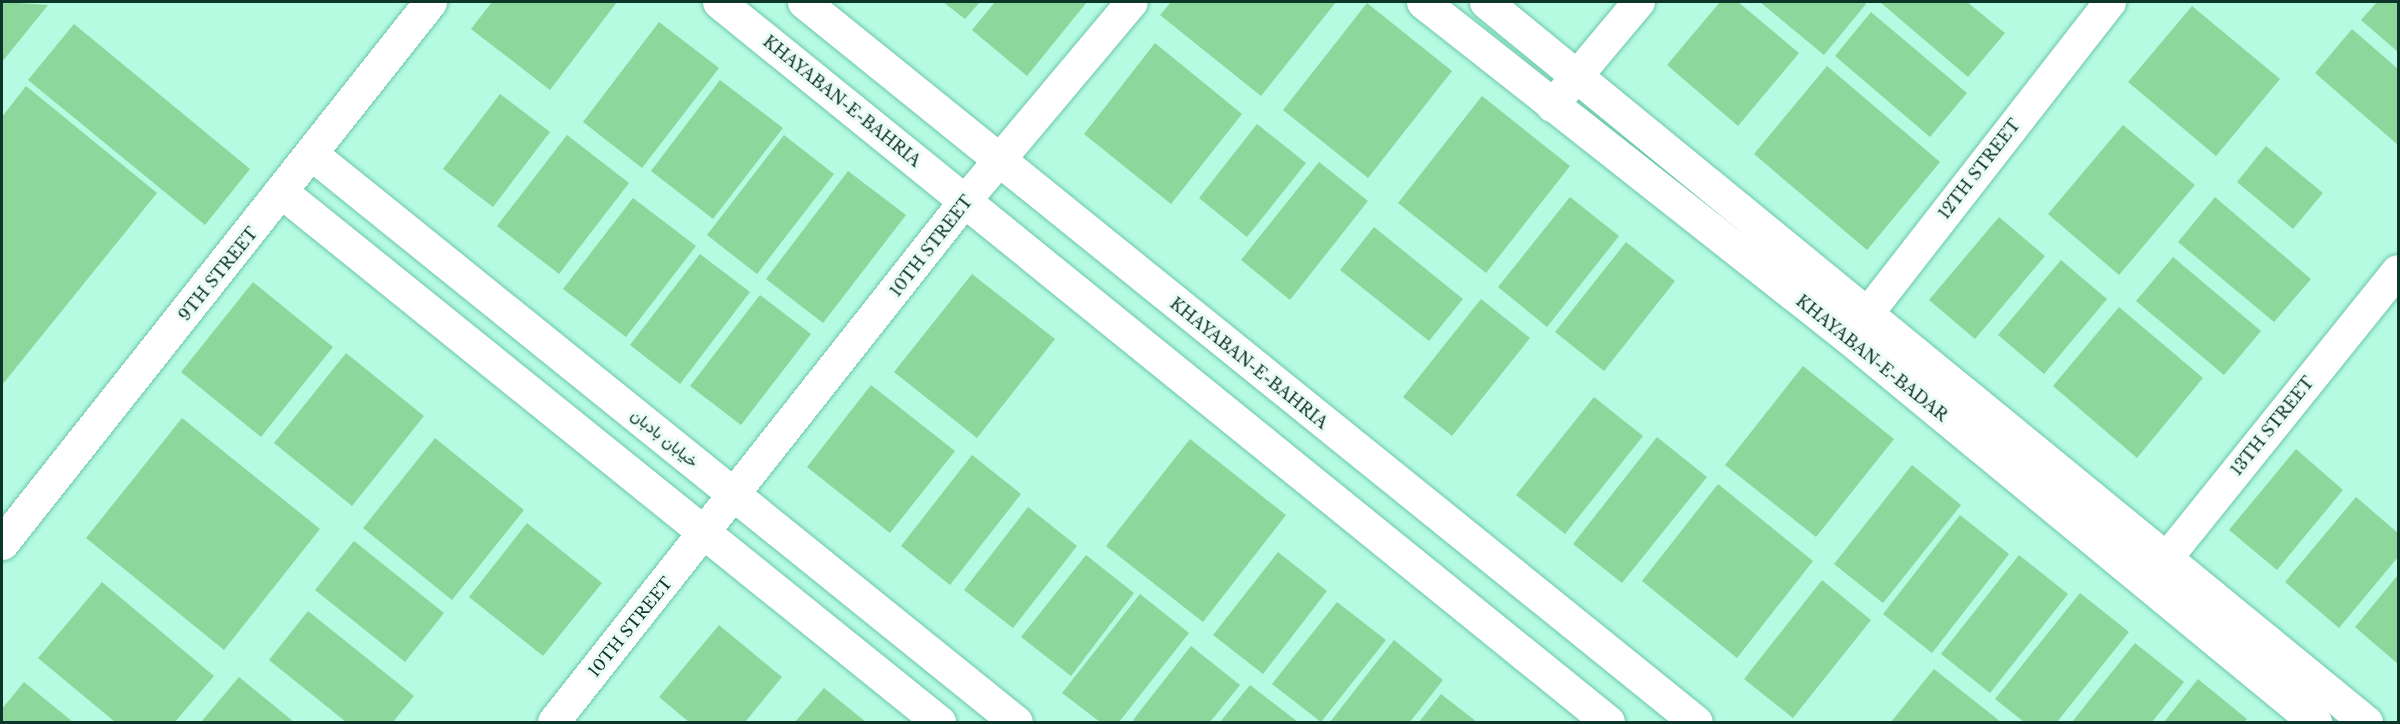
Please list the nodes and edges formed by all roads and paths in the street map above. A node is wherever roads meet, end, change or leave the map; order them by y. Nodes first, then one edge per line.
1 (430, 2) edge
2 (719, 2) edge
3 (804, 2) edge
4 (1132, 2) edge
5 (1423, 2) edge
6 (1486, 2) edge
7 (1639, 2) edge
8 (2110, 2) edge
9 (1577, 77) junction
10 (1552, 106) junction
11 (313, 155) junction
12 (1000, 164) junction
13 (283, 193) junction
14 (966, 200) junction
15 (2398, 271) edge
16 (1858, 325) junction
17 (737, 495) junction
18 (707, 532) junction
19 (2, 543) edge
20 (2155, 571) junction
21 (554, 723) edge
22 (939, 723) edge
23 (1016, 723) edge
24 (1608, 723) edge
25 (1696, 723) edge
26 (2315, 723) edge
27 (2366, 723) edge

1 - 11 main road, 9TH STREET
2 - 14 main road, KHAYABAN-E-BAHRIA
3 - 12 main road, KHAYABAN-E-BAHRIA
4 - 12 street, 10TH STREET
5 - 10 main road, KHAYABAN-E-BADAR
6 - 9 main road, KHAYABAN-E-BADAR
7 - 9 street
8 - 16 street, 12TH STREET
9 - 10 street
9 - 16 main road, KHAYABAN-E-BADAR
10 - 16 main road, KHAYABAN-E-BADAR
11 - 13 main road, 9TH STREET
11 - 17 main road, خیابان بادبان
12 - 14 street, 10TH STREET
12 - 25 main road, KHAYABAN-E-BAHRIA
13 - 18 main road
13 - 19 main road, 9TH STREET
14 - 17 street, 10TH STREET
14 - 24 main road, KHAYABAN-E-BAHRIA
15 - 20 street, 13TH STREET
16 - 20 main road, KHAYABAN-E-BADAR
17 - 18 street, 10TH STREET
17 - 23 main road, خیابان بادبان
18 - 21 street, 10TH STREET
18 - 22 main road
20 - 26 main road, KHAYABAN-E-BADAR
20 - 27 main road, KHAYABAN-E-BADAR

